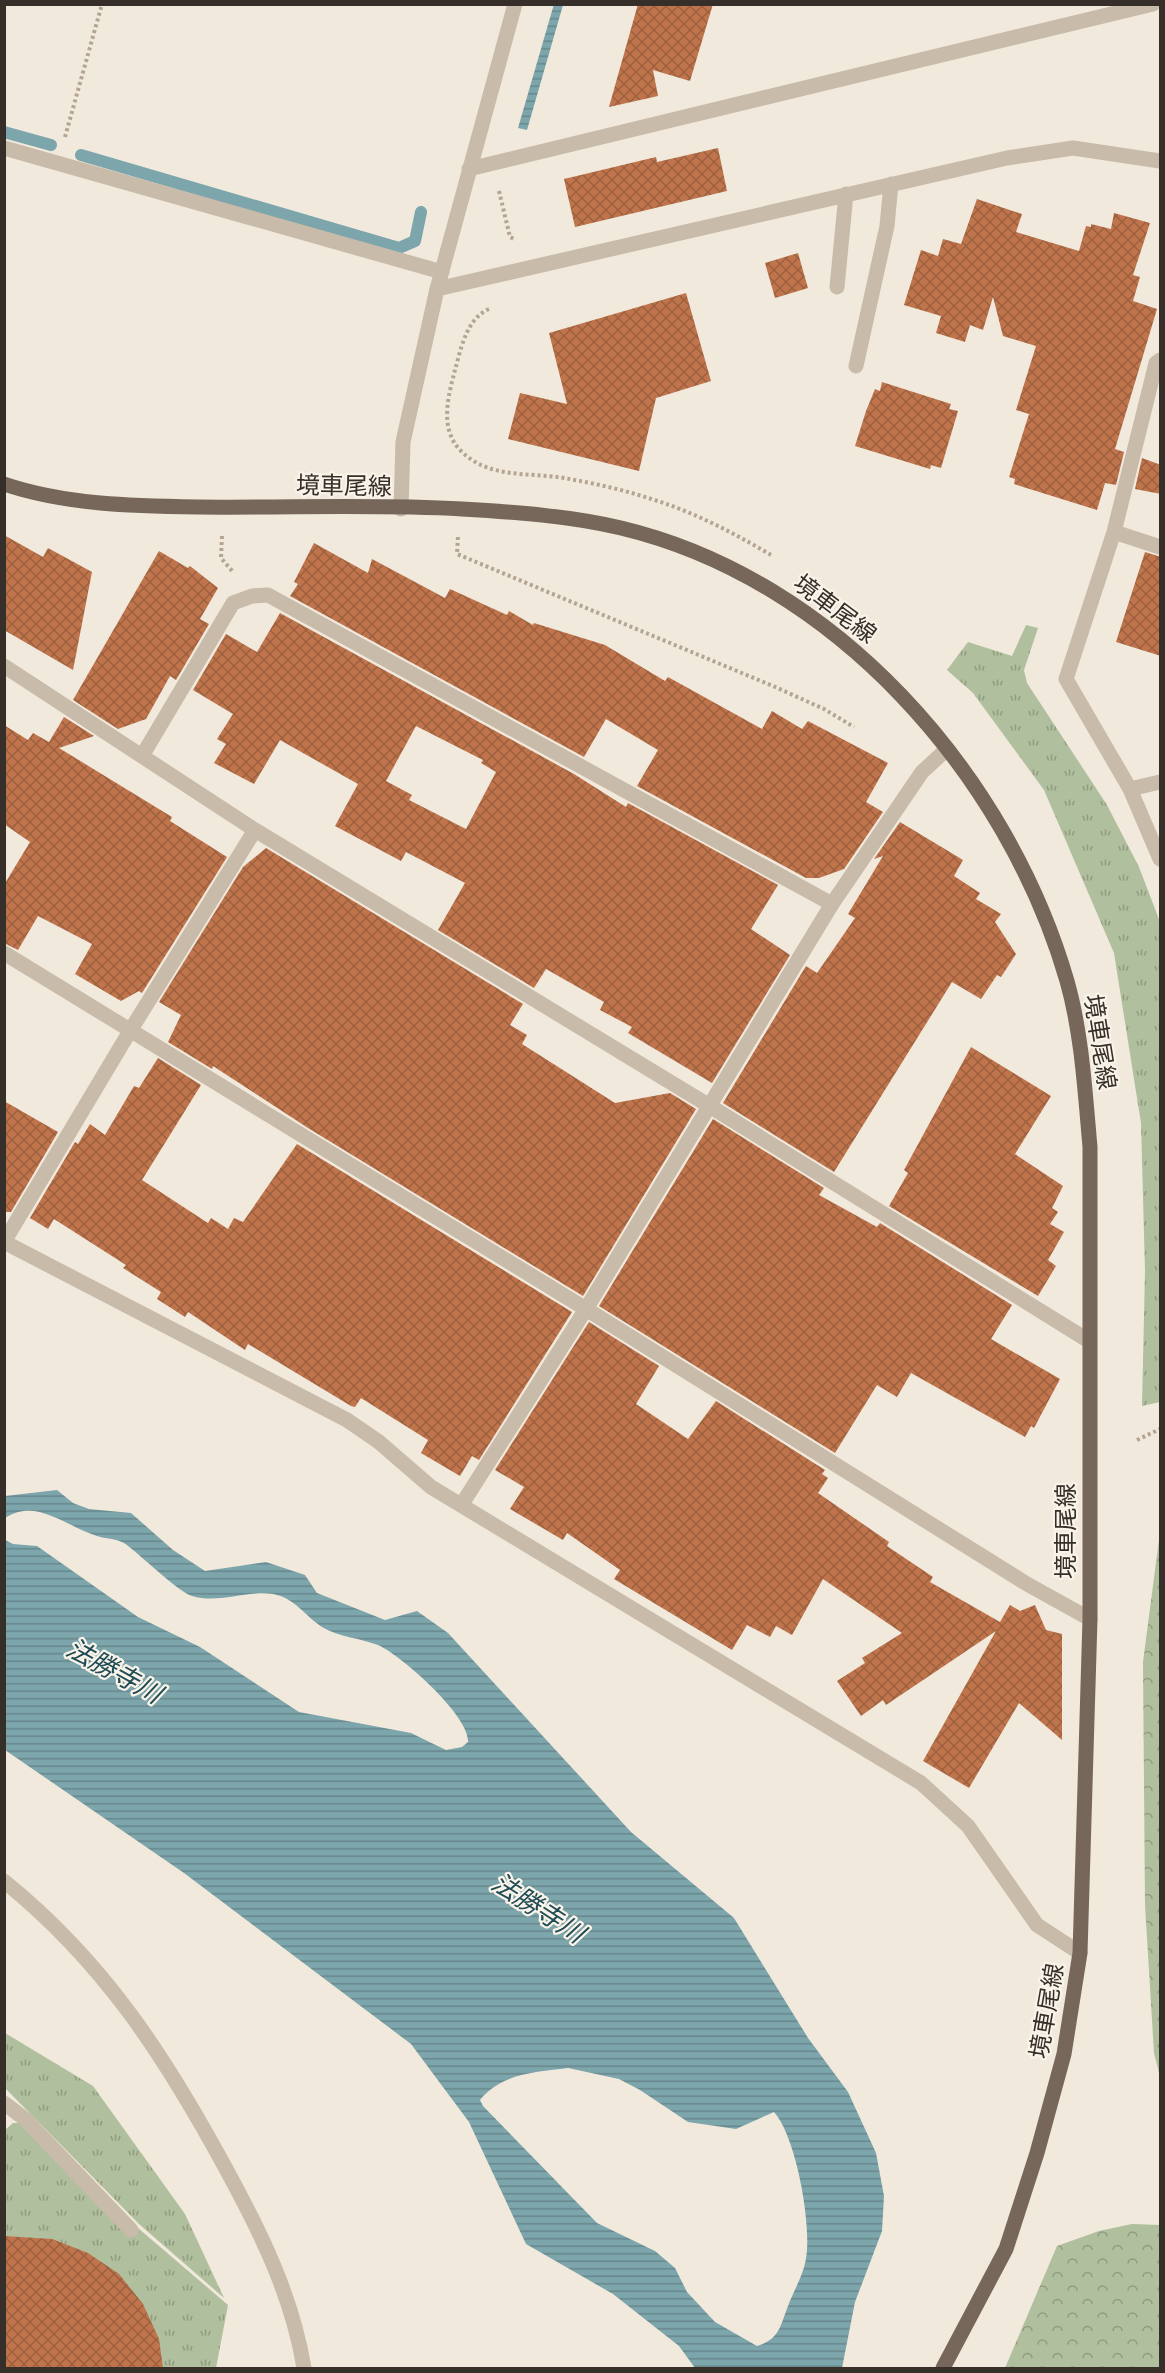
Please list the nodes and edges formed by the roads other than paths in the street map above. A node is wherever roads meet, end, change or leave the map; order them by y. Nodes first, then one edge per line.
1 (515, 4) edge
2 (1153, 4) edge
3 (4, 148) edge
4 (1161, 161) edge
5 (469, 169) junction
6 (891, 184) junction
7 (846, 194) junction
8 (442, 272) junction
9 (837, 287) dead end
10 (437, 289) junction
11 (1161, 360) edge
12 (856, 366) dead end
13 (4, 484) edge
14 (401, 509) junction
15 (1114, 532) junction
16 (1161, 547) edge
17 (4, 666) edge
18 (947, 749) junction
19 (142, 756) junction
20 (1161, 782) edge
21 (1130, 789) junction
22 (255, 830) junction
23 (1161, 859) edge
24 (832, 904) junction
25 (4, 953) edge
26 (130, 1030) junction
27 (708, 1105) junction
28 (4, 1242) edge
29 (586, 1309) junction
30 (1089, 1341) junction
31 (462, 1504) junction
32 (1090, 1619) junction
33 (4, 1881) edge
34 (1080, 1953) junction
35 (4, 2103) edge
36 (131, 2230) dead end
37 (304, 2368) edge
38 (943, 2368) edge

1 - 5 street
2 - 5 street
3 - 8 street
4 - 6 street
5 - 8 street
6 - 7 street
6 - 12 street
7 - 9 street
7 - 10 street
8 - 10 street
10 - 14 street
11 - 15 street
13 - 14 main road, 境車尾線
14 - 18 main road, 境車尾線
15 - 16 street
15 - 21 street
17 - 19 street
18 - 24 street
18 - 30 main road, 境車尾線
19 - 22 street
19 - 24 street
20 - 21 street
21 - 23 street
22 - 26 street
22 - 27 street
24 - 27 street
25 - 26 street
26 - 28 street
26 - 29 street
27 - 29 street
27 - 30 street
28 - 31 street
29 - 31 street
29 - 32 street
30 - 32 main road, 境車尾線
31 - 34 street
32 - 34 main road, 境車尾線
33 - 37 street
34 - 38 main road, 境車尾線
35 - 36 street

